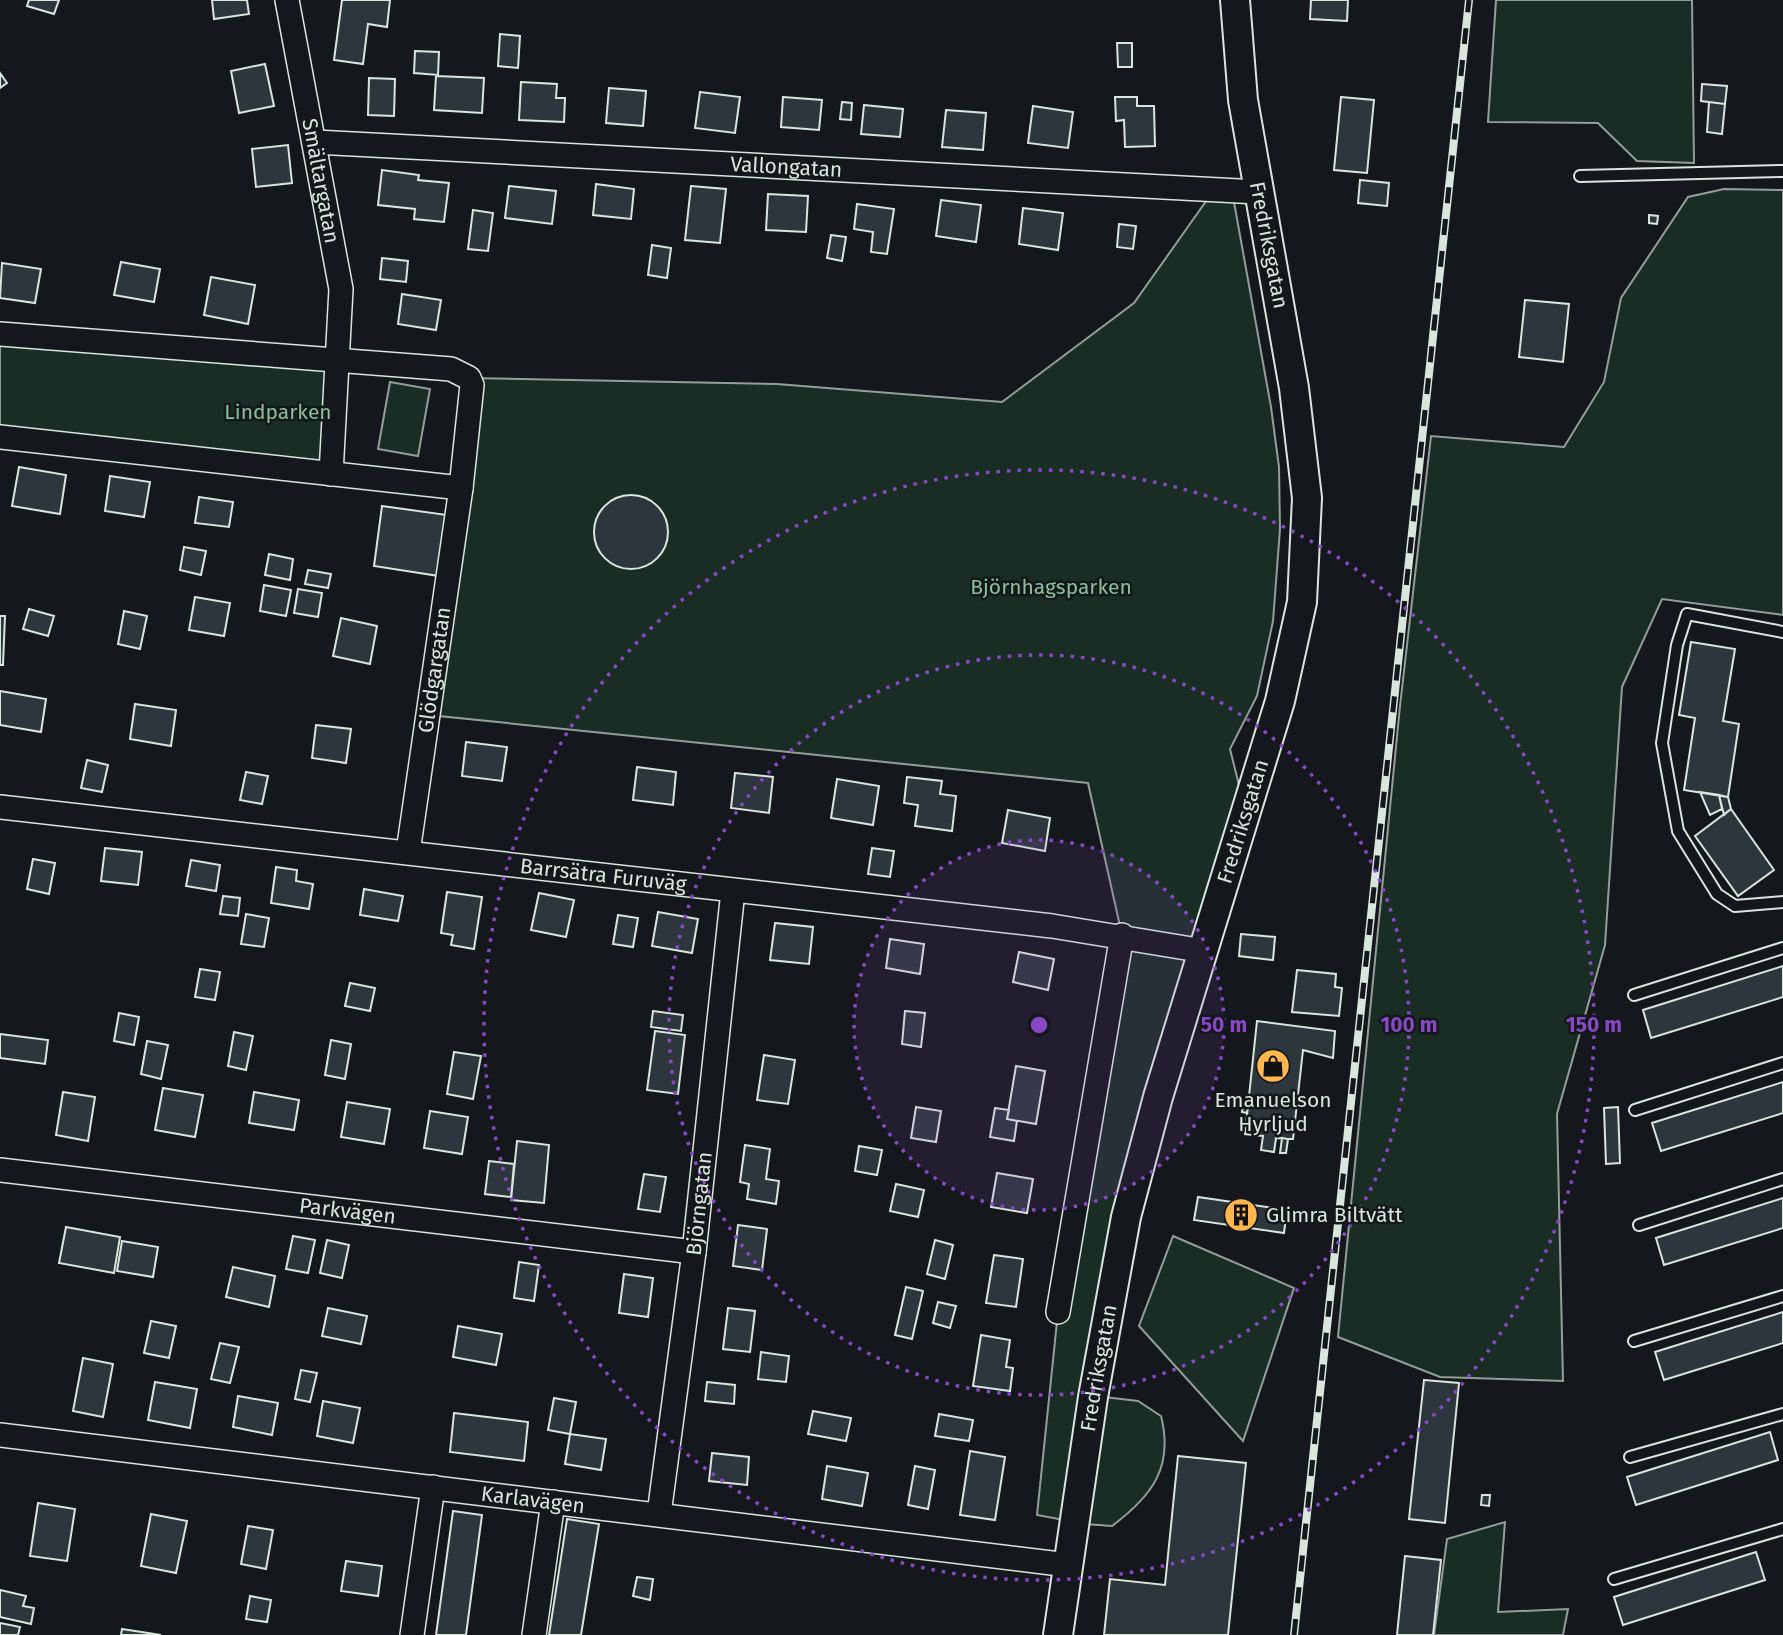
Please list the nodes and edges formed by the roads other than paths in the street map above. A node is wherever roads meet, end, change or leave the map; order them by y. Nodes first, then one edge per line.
1 (287, 0) edge
2 (1235, 0) edge
3 (315, 142) junction
4 (1783, 171) edge
5 (1580, 176) dead end
6 (1258, 192) junction
7 (0, 334) edge
8 (338, 362) junction
9 (0, 437) edge
10 (331, 474) junction
11 (461, 488) junction
12 (1783, 632) edge
13 (0, 807) edge
14 (408, 852) junction
15 (733, 891) junction
16 (1783, 902) edge
17 (1122, 935) junction
18 (1783, 948) edge
19 (1204, 951) junction
20 (1634, 995) dead end
21 (1783, 1063) edge
22 (1636, 1110) dead end
23 (0, 1170) edge
24 (1783, 1179) edge
25 (1639, 1225) dead end
26 (694, 1252) junction
27 (1783, 1296) edge
28 (1058, 1312) dead end
29 (1634, 1341) dead end
30 (1783, 1414) edge
31 (0, 1435) edge
32 (1630, 1457) dead end
33 (432, 1488) junction
34 (553, 1502) junction
35 (659, 1514) junction
36 (1783, 1529) edge
37 (1068, 1565) junction
38 (1614, 1579) dead end
39 (412, 1635) edge
40 (534, 1635) edge
41 (1058, 1635) edge

1 - 3 street, Smältargatan
2 - 6 street, Fredriksgatan
3 - 6 street, Vallongatan
3 - 8 street, Smältargatan
4 - 5 lane
6 - 19 street, Fredriksgatan
7 - 8 street
8 - 10 street
8 - 11 street
9 - 10 street
10 - 11 street
11 - 14 street, Glödgargatan
12 - 16 lane
13 - 14 street, Barrsätra Furuväg
14 - 15 street, Barrsätra Furuväg
15 - 17 street, Barrsätra Furuväg
15 - 26 street, Björngatan
17 - 19 street, Barrsätra Furuväg
17 - 28 street
18 - 20 lane
19 - 37 street, Fredriksgatan
21 - 22 lane
23 - 26 street, Parkvägen
24 - 25 lane
26 - 35 street, Björngatan
27 - 29 lane
30 - 32 lane
31 - 33 street, Karlavägen
33 - 34 street, Karlavägen
33 - 39 street
34 - 35 street, Karlavägen
34 - 40 street
35 - 37 street, Karlavägen
36 - 38 lane
37 - 41 street, Fredriksgatan

